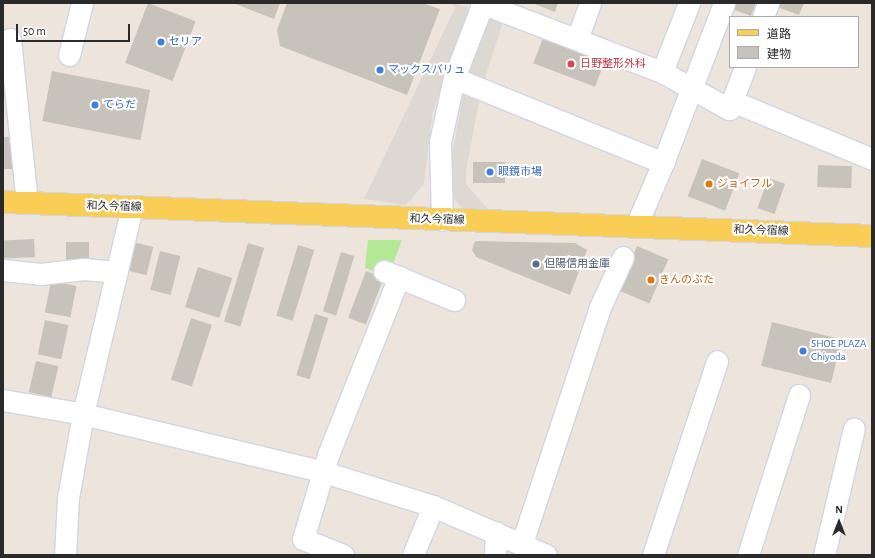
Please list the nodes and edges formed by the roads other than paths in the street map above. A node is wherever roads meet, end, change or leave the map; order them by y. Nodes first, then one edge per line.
1 (82, 3) edge
2 (482, 3) edge
3 (590, 3) edge
4 (688, 3) edge
5 (724, 3) edge
6 (768, 3) edge
7 (763, 16) edge
8 (10, 39) dead end
9 (576, 39) junction
10 (69, 55) dead end
11 (745, 68) edge
12 (662, 72) junction
13 (454, 78) junction
14 (690, 91) junction
15 (732, 101) junction
16 (872, 159) edge
17 (663, 163) junction
18 (3, 202) edge
19 (27, 203) junction
20 (132, 207) junction
21 (442, 220) junction
22 (636, 226) junction
23 (872, 236) edge
24 (623, 257) dead end
25 (3, 270) edge
26 (118, 272) junction
27 (454, 300) dead end
28 (717, 361) dead end
29 (798, 396) dead end
30 (3, 400) edge
31 (83, 414) junction
32 (854, 428) dead end
33 (324, 472) junction
34 (433, 506) junction
35 (496, 532) junction
36 (522, 543) junction
37 (65, 555) edge
38 (343, 555) edge
39 (413, 555) edge
40 (495, 555) edge
41 (546, 555) edge
42 (653, 555) edge
43 (748, 555) edge
44 (824, 555) edge

1 - 10 street
2 - 9 street
2 - 13 street
3 - 9 street
4 - 12 street
5 - 14 street
6 - 7 street
8 - 19 street
9 - 12 street
11 - 15 street
12 - 14 street
13 - 17 street
13 - 21 street
14 - 15 street
14 - 17 street
15 - 16 street
17 - 22 street
18 - 19 main road, 和久今宿線
19 - 20 main road, 和久今宿線
20 - 21 main road, 和久今宿線
20 - 26 street
21 - 22 main road, 和久今宿線
22 - 23 main road, 和久今宿線
24 - 36 street
25 - 26 street
26 - 31 street
27 - 33 street
28 - 42 street
29 - 43 street
30 - 31 street
31 - 33 street
31 - 37 street
32 - 44 street
33 - 34 street
33 - 38 street
34 - 35 street
34 - 39 street
35 - 36 street
35 - 40 street
36 - 41 street

